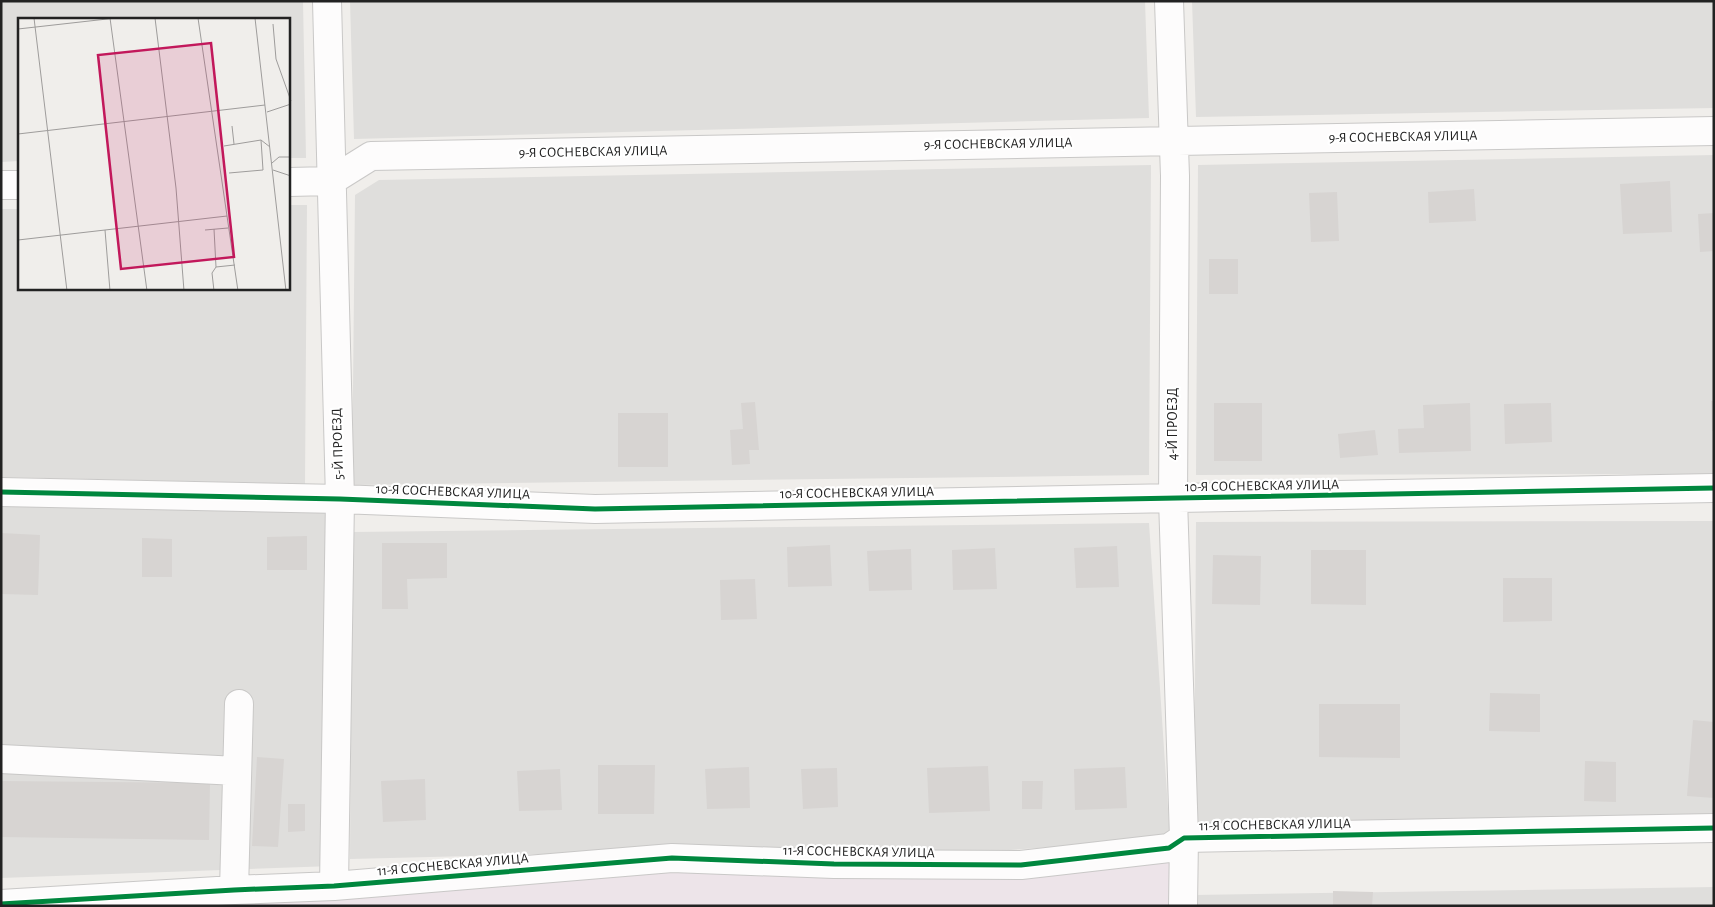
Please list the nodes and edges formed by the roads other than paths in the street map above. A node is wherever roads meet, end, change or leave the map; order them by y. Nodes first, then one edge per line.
1 (327, 1) edge
2 (1169, 1) edge
3 (1714, 131) edge
4 (1174, 141) junction
5 (331, 181) junction
6 (290, 182) edge
7 (1, 185) edge
8 (18, 185) edge
9 (1714, 488) edge
10 (1, 492) edge
11 (1173, 498) junction
12 (340, 499) junction
13 (239, 704) dead end
14 (1, 759) edge
15 (237, 771) junction
16 (1714, 828) edge
17 (1184, 838) junction
18 (334, 886) junction
19 (234, 890) junction
20 (1, 904) edge
21 (1184, 906) edge

1 - 5 street, 5-Й ПРОЕЗД
2 - 4 street, 4-Й ПРОЕЗД
3 - 4 street, 9-Я СОСНЕВСКАЯ УЛИЦА
4 - 5 street, 9-Я СОСНЕВСКАЯ УЛИЦА
4 - 11 street, 4-Й ПРОЕЗД
5 - 6 street
5 - 12 street, 5-Й ПРОЕЗД
7 - 8 street
9 - 11 street, 10-Я СОСНЕВСКАЯ УЛИЦА
10 - 12 street, 10-Я СОСНЕВСКАЯ УЛИЦА
11 - 12 street, 10-Я СОСНЕВСКАЯ УЛИЦА
11 - 17 street, 4-Й ПРОЕЗД
12 - 18 street, 5-Й ПРОЕЗД
13 - 15 street
14 - 15 street
15 - 19 street
16 - 17 street, 11-Я СОСНЕВСКАЯ УЛИЦА
17 - 18 street, 11-Я СОСНЕВСКАЯ УЛИЦА
17 - 21 street, 4-Й ПРОЕЗД
18 - 19 street, 11-Я СОСНЕВСКАЯ УЛИЦА
19 - 20 street, 11-Я СОСНЕВСКАЯ УЛИЦА

